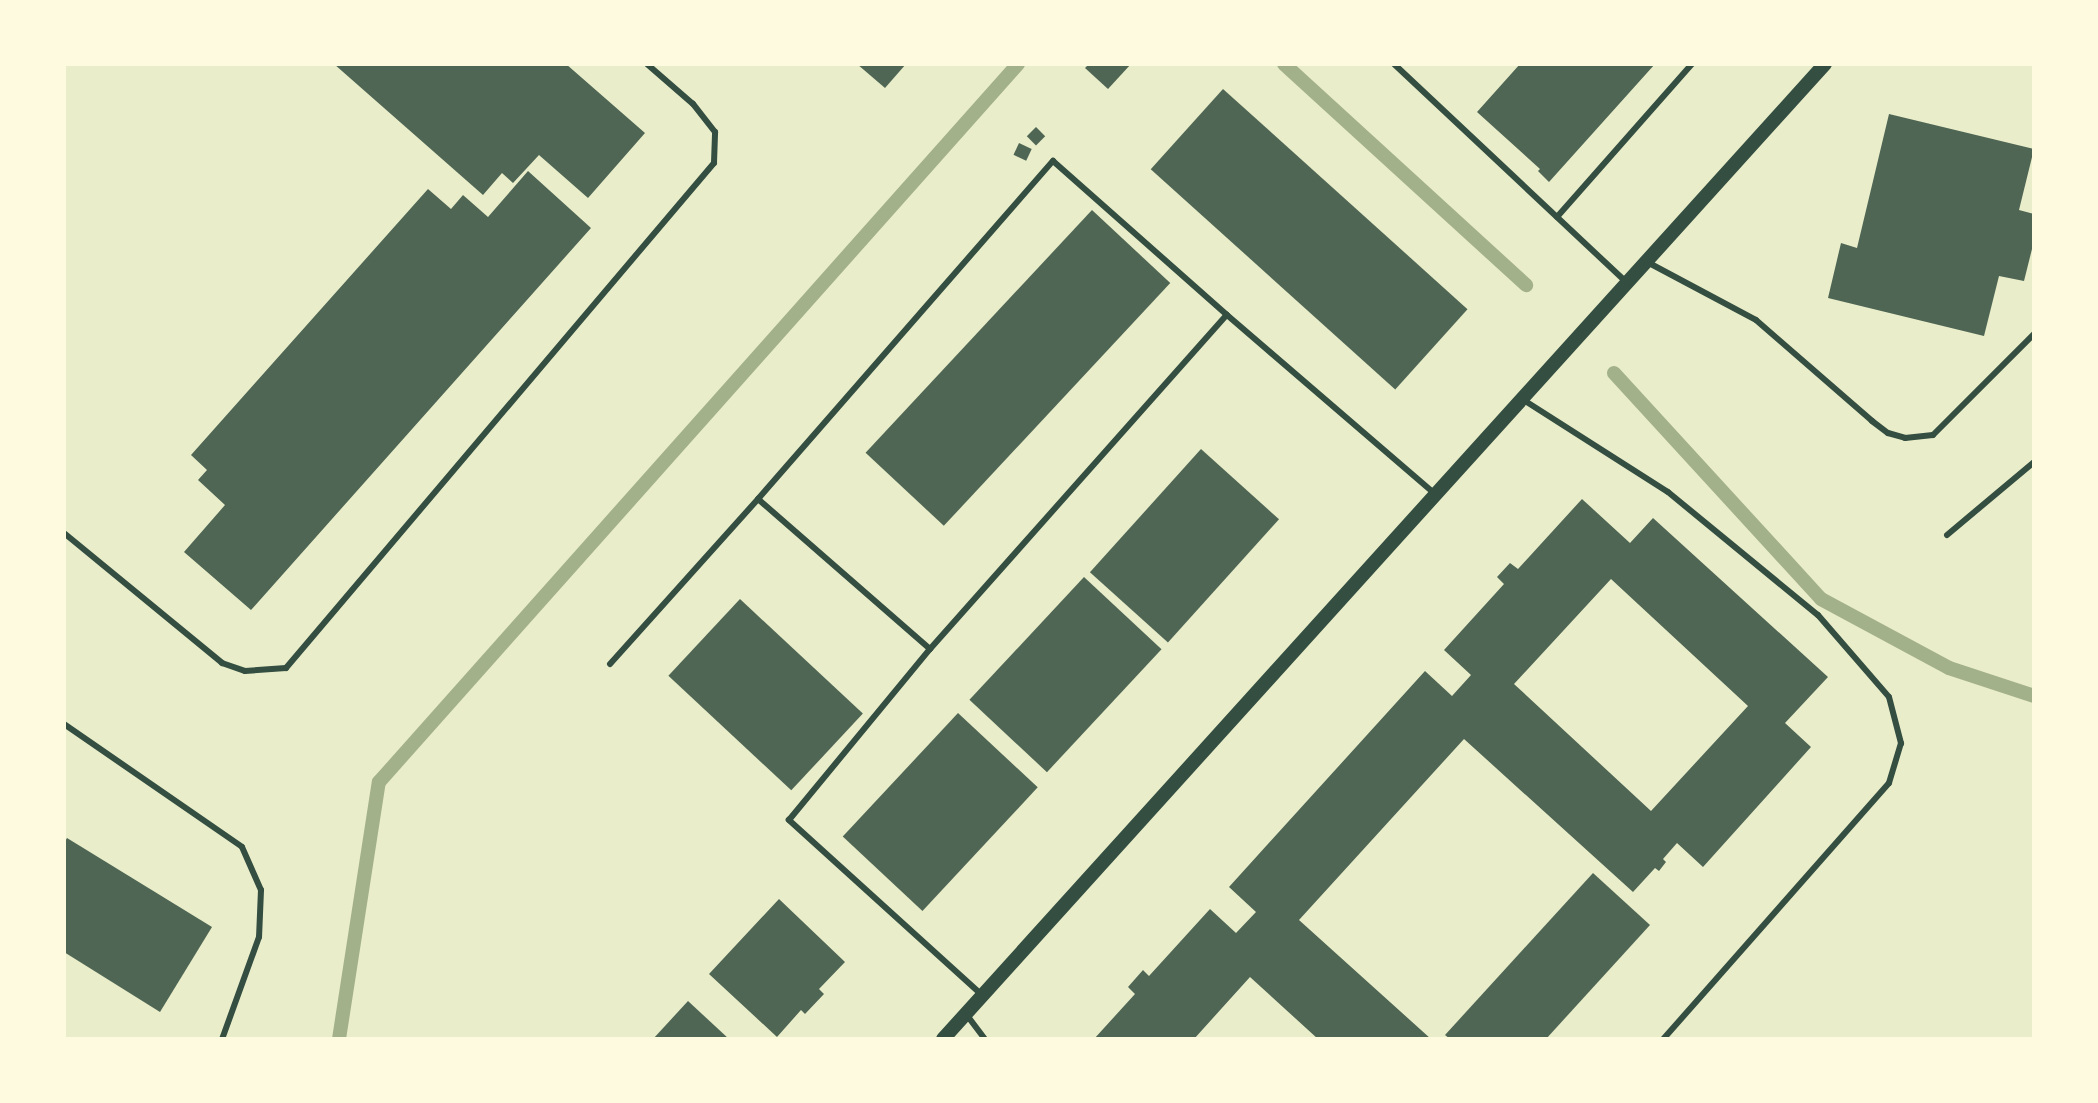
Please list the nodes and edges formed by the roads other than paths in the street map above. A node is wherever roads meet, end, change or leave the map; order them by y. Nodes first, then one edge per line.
1 (647, 64) edge
2 (1394, 64) edge
3 (1692, 64) edge
4 (1825, 64) edge
5 (1557, 217) junction
6 (1647, 262) junction
7 (1627, 283) junction
8 (1227, 315) junction
9 (2034, 334) edge
10 (1522, 399) junction
11 (2034, 462) edge
12 (1436, 495) junction
13 (758, 499) junction
14 (64, 533) edge
15 (1947, 535) dead end
16 (930, 649) junction
17 (610, 664) dead end
18 (64, 724) edge
19 (982, 996) junction
20 (966, 1014) junction
21 (222, 1039) edge
22 (943, 1039) edge
23 (985, 1039) edge
24 (1663, 1039) edge

1 - 14 lane
2 - 5 lane
3 - 5 lane
4 - 6 street
5 - 7 lane
6 - 7 street
6 - 9 lane
7 - 10 street
8 - 12 lane
8 - 13 lane
8 - 16 lane
10 - 12 street
10 - 24 lane
11 - 15 lane
12 - 19 street
13 - 16 lane
13 - 17 lane
16 - 19 lane
18 - 21 lane
19 - 20 street
20 - 22 street
20 - 23 lane

